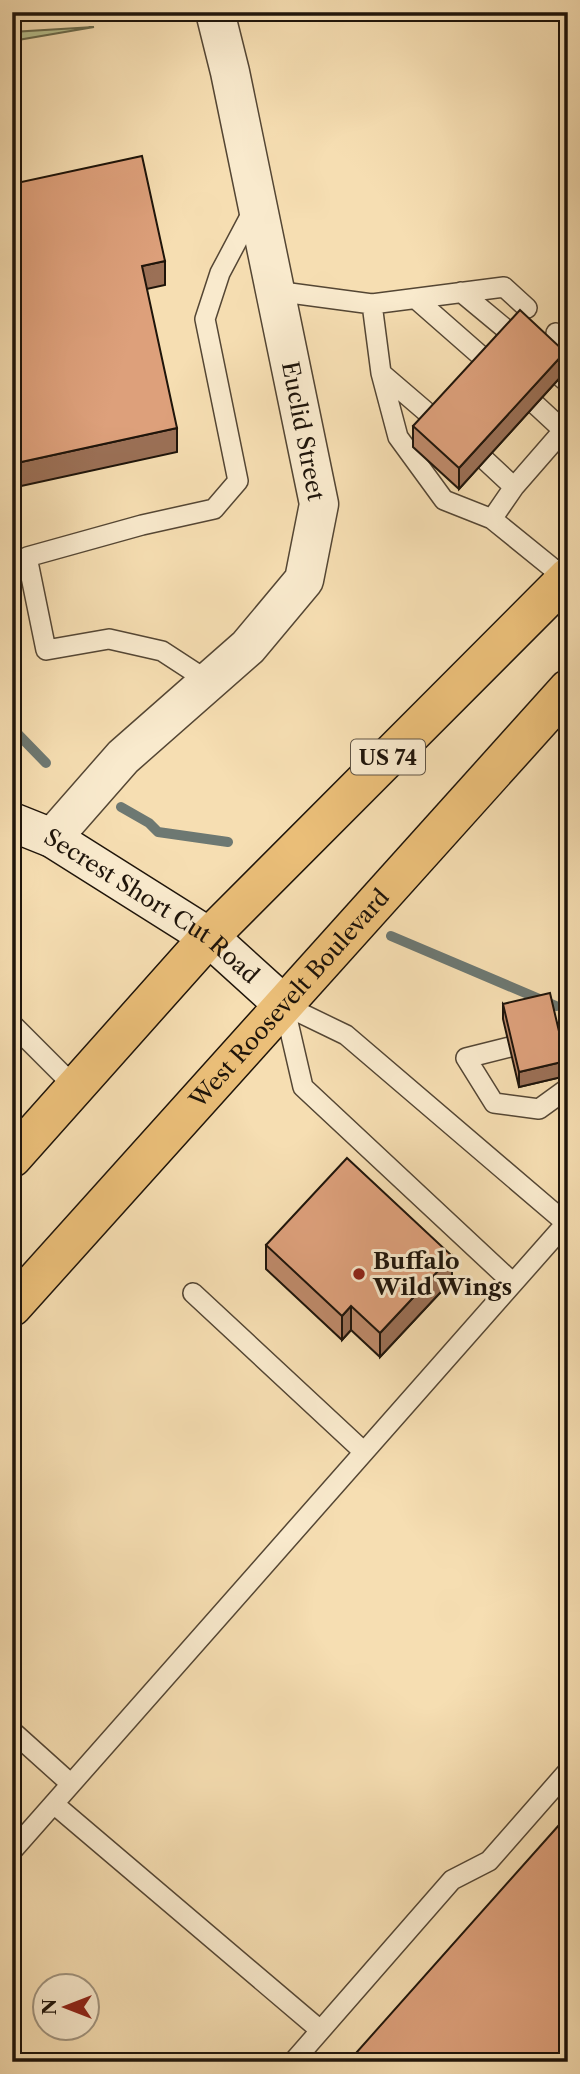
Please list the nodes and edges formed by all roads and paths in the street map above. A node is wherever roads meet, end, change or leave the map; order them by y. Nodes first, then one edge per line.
1 (215, 12) edge
2 (257, 203) junction
3 (275, 291) junction
4 (461, 292) junction
5 (416, 299) junction
6 (372, 304) junction
7 (527, 308) dead end
8 (514, 336) edge
9 (489, 363) edge
10 (381, 373) junction
11 (536, 405) edge
12 (437, 421) edge
13 (566, 427) edge
14 (485, 460) edge
15 (514, 487) junction
16 (492, 519) junction
17 (20, 558) edge
18 (567, 578) edge
19 (208, 681) junction
20 (564, 701) edge
21 (12, 822) edge
22 (52, 838) junction
23 (209, 937) junction
24 (284, 1005) junction
25 (12, 1024) edge
26 (510, 1047) edge
27 (75, 1087) junction
28 (568, 1088) edge
29 (12, 1158) edge
30 (567, 1222) edge
31 (513, 1283) junction
32 (193, 1293) dead end
33 (12, 1307) edge
34 (364, 1452) junction
35 (13, 1732) edge
36 (568, 1772) edge
37 (71, 1784) junction
38 (54, 1804) junction
39 (12, 1851) edge
40 (320, 2030) junction
41 (292, 2062) edge

1 - 2 street, Euclid Street
2 - 3 street, Euclid Street
2 - 17 lane
3 - 6 lane
3 - 19 street, Euclid Street
4 - 5 lane
4 - 7 lane
4 - 8 lane
5 - 6 lane
5 - 9 lane
6 - 10 lane
10 - 12 lane
10 - 16 lane
11 - 13 lane
13 - 15 lane
14 - 15 lane
15 - 16 lane
16 - 18 lane
17 - 19 lane
18 - 23 highway, US 74
19 - 22 street, Euclid Street
20 - 24 highway, West Roosevelt Boulevard
21 - 22 street, Secrest Short Cut Road
22 - 23 street, Secrest Short Cut Road
23 - 24 street, Secrest Short Cut Road
23 - 27 highway, US 74
24 - 30 lane
24 - 31 lane
24 - 33 highway, West Roosevelt Boulevard
25 - 27 lane
26 - 28 lane
27 - 29 highway, US 74
30 - 31 lane
31 - 34 lane
32 - 34 lane
34 - 37 lane
35 - 37 lane
36 - 40 lane
37 - 38 lane
38 - 39 lane
38 - 40 lane
40 - 41 lane

